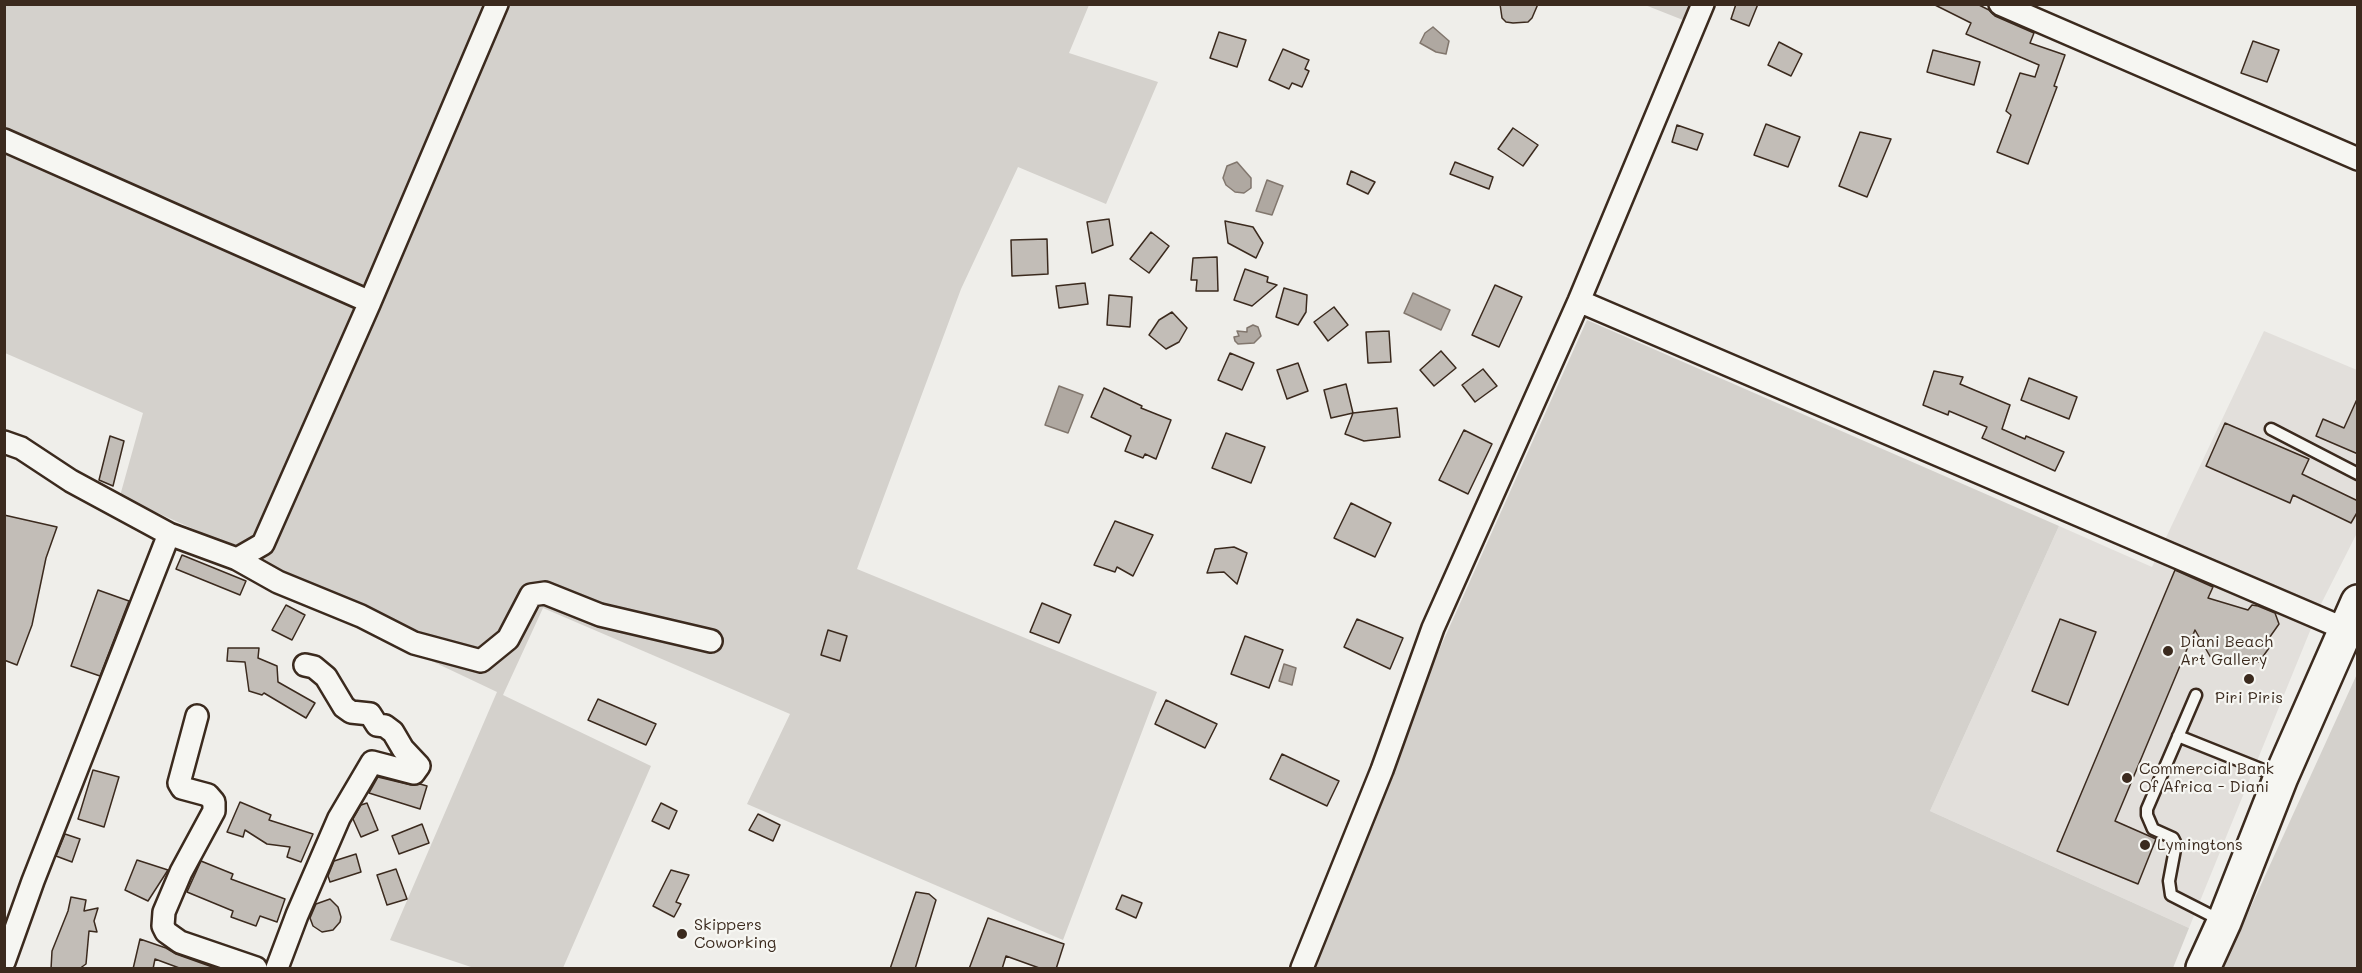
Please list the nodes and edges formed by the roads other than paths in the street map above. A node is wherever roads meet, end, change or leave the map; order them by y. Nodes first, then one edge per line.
1 (497, 4) edge
2 (1703, 4) edge
3 (2000, 4) edge
4 (4, 141) edge
5 (2358, 159) edge
6 (1579, 301) junction
7 (370, 302) junction
8 (2271, 429) dead end
9 (4, 442) edge
10 (2358, 474) edge
11 (169, 534) junction
12 (237, 559) junction
13 (2353, 620) edge
14 (711, 641) dead end
15 (305, 665) dead end
16 (2196, 695) dead end
17 (197, 716) dead end
18 (2178, 736) junction
19 (2281, 777) junction
20 (2224, 922) junction
21 (4, 962) edge
22 (256, 969) edge
23 (277, 969) edge
24 (1302, 969) edge
25 (2203, 969) edge

1 - 7 street
2 - 6 street
3 - 5 street
4 - 7 street
6 - 13 street
6 - 24 street
7 - 12 street
8 - 10 lane
9 - 11 street
11 - 12 street
11 - 21 street
12 - 14 street
13 - 19 main road
15 - 23 street
16 - 18 lane
17 - 22 street
18 - 19 lane
18 - 20 lane
19 - 20 main road
20 - 25 main road

